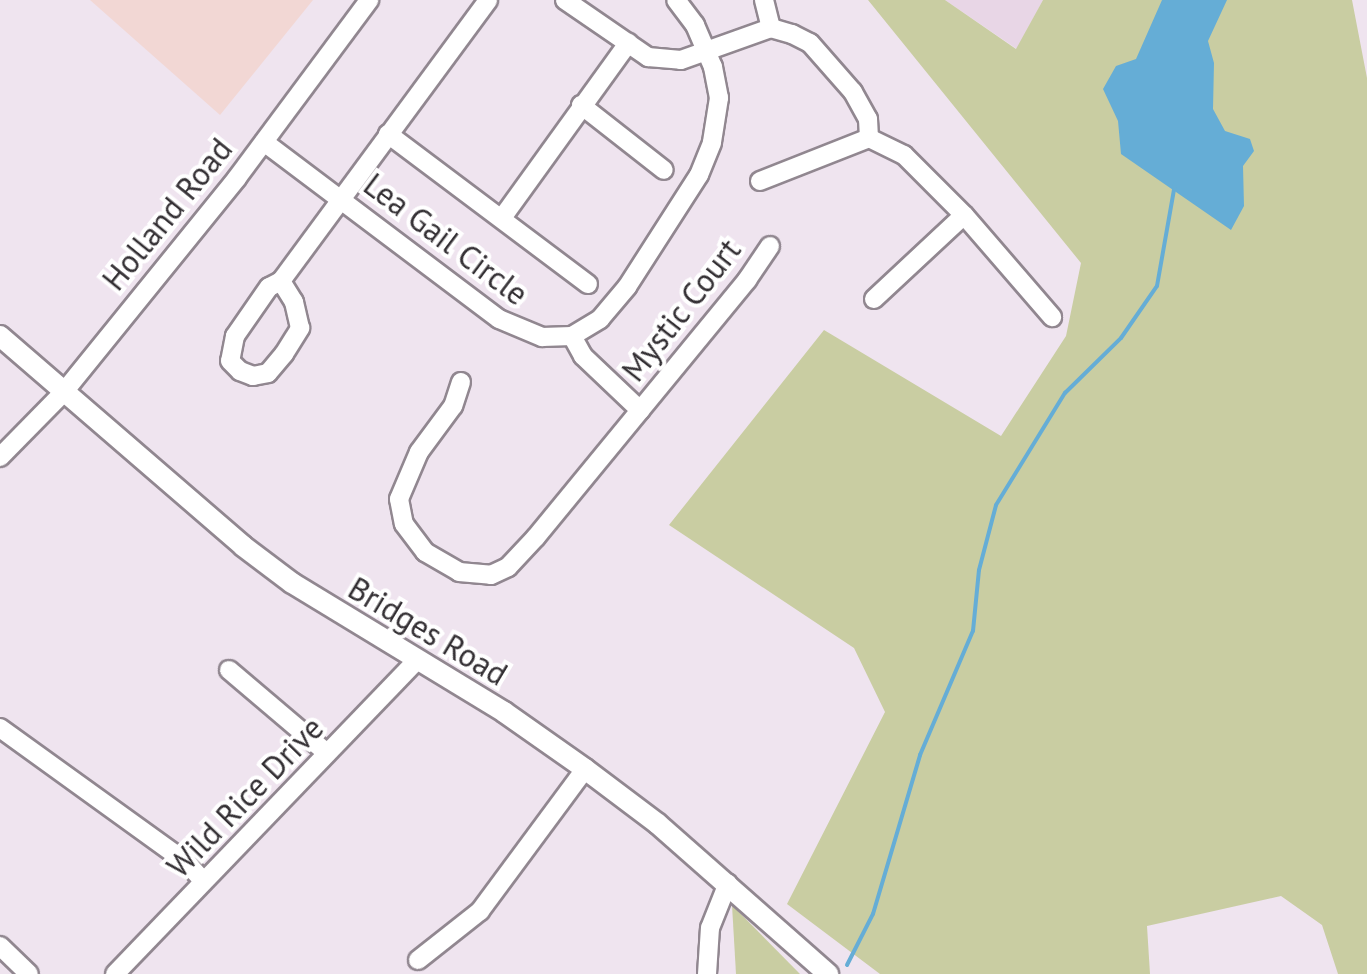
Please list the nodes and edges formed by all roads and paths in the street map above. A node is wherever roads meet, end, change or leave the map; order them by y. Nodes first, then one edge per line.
1 (369, 0) edge
2 (488, 0) edge
3 (566, 0) edge
4 (676, 0) edge
5 (764, 0) edge
6 (772, 28) junction
7 (628, 43) junction
8 (706, 48) junction
9 (581, 105) junction
10 (388, 134) junction
11 (869, 138) junction
12 (264, 142) junction
13 (664, 170) dead end
14 (760, 181) dead end
15 (339, 196) junction
16 (964, 215) junction
17 (502, 218) junction
18 (770, 246) dead end
19 (281, 281) junction
20 (588, 284) dead end
21 (874, 299) dead end
22 (1052, 316) dead end
23 (0, 336) edge
24 (572, 336) junction
25 (460, 382) dead end
26 (63, 393) junction
27 (640, 410) junction
28 (0, 457) edge
29 (416, 661) junction
30 (228, 670) dead end
31 (0, 728) edge
32 (328, 753) junction
33 (585, 769) junction
34 (203, 882) junction
35 (728, 883) junction
36 (0, 946) edge
37 (418, 960) dead end
38 (28, 974) edge
39 (115, 974) edge
40 (707, 974) edge
41 (828, 974) edge

1 - 12 street, Holland Road
2 - 10 street
3 - 7 street
4 - 8 street
5 - 6 street
6 - 8 street
6 - 11 street
7 - 8 street
7 - 9 street
8 - 24 street
9 - 13 street
9 - 17 street
10 - 15 street
10 - 17 street
11 - 14 street
11 - 16 street
12 - 15 street, Lea Gail Circle
12 - 26 street, Holland Road
15 - 19 street
15 - 24 street, Lea Gail Circle
16 - 21 street
16 - 22 street
17 - 20 street
18 - 27 street, Mystic Court
19 - 19 street
23 - 26 main road, Bridges Road
24 - 27 street
25 - 27 street, Mystic Court
26 - 28 street, Holland Road
26 - 29 main road, Bridges Road
29 - 32 street, Wild Rice Drive
29 - 33 main road, Bridges Road
30 - 32 street
31 - 34 street
32 - 34 street, Wild Rice Drive
33 - 35 main road, Bridges Road
33 - 37 street
34 - 39 street, Wild Rice Drive
35 - 40 street
35 - 41 main road, Bridges Road
36 - 38 street

